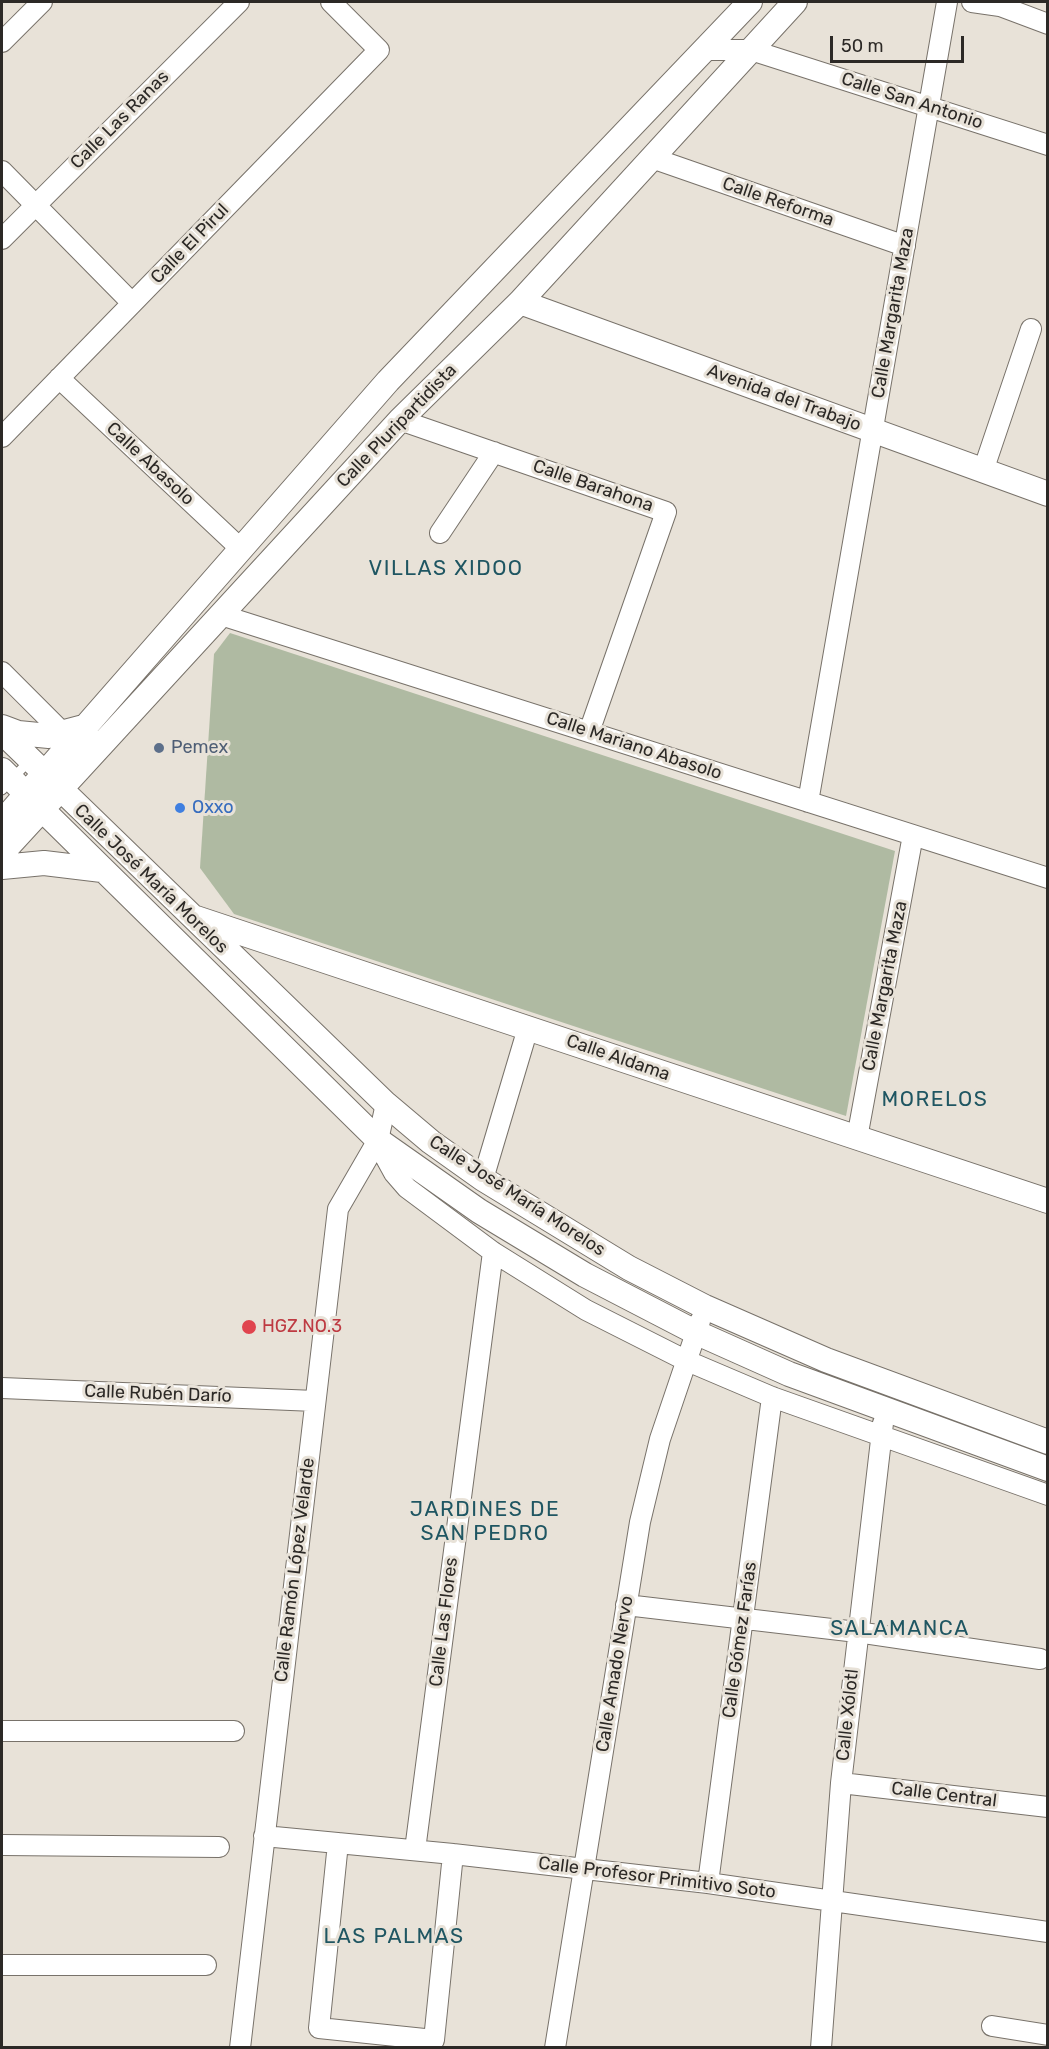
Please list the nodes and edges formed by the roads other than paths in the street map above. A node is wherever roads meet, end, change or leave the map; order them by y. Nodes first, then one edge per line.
1 (42, 2) edge
2 (239, 2) edge
3 (331, 2) edge
4 (750, 2) edge
5 (795, 2) edge
6 (947, 2) edge
7 (972, 2) edge
8 (1047, 24) edge
9 (2, 42) edge
10 (705, 50) junction
11 (751, 50) junction
12 (929, 105) junction
13 (1047, 145) edge
14 (652, 158) junction
15 (2, 171) edge
16 (35, 205) junction
17 (551, 211) junction
18 (579, 236) junction
19 (2, 239) edge
20 (904, 246) junction
21 (520, 302) junction
22 (132, 303) junction
23 (1031, 329) dead end
24 (59, 378) junction
25 (400, 420) junction
26 (872, 430) junction
27 (2, 437) edge
28 (494, 452) junction
29 (982, 471) junction
30 (1047, 494) edge
31 (440, 533) dead end
32 (242, 549) junction
33 (221, 615) junction
34 (2, 672) edge
35 (87, 726) junction
36 (2, 727) edge
37 (2, 732) edge
38 (589, 732) junction
39 (64, 734) junction
40 (44, 775) junction
41 (16, 789) edge
42 (808, 802) junction
43 (2, 822) edge
44 (913, 835) junction
45 (2, 853) edge
46 (2, 867) edge
47 (102, 870) junction
48 (1047, 878) edge
49 (188, 915) junction
50 (528, 1028) junction
51 (386, 1104) junction
52 (857, 1138) junction
53 (378, 1141) junction
54 (483, 1179) junction
55 (1047, 1201) edge
56 (493, 1252) junction
57 (705, 1307) junction
58 (695, 1332) junction
59 (685, 1360) junction
60 (888, 1384) junction
61 (2, 1388) edge
62 (772, 1397) junction
63 (315, 1401) junction
64 (885, 1410) junction
65 (881, 1436) junction
66 (1047, 1442) edge
67 (1006, 1454) junction
68 (1047, 1469) edge
69 (998, 1478) junction
70 (1047, 1495) edge
71 (626, 1605) junction
72 (743, 1618) junction
73 (857, 1632) junction
74 (1040, 1659) dead end
75 (2, 1731) edge
76 (234, 1731) dead end
77 (841, 1783) junction
78 (1047, 1807) edge
79 (264, 1836) junction
80 (338, 1843) junction
81 (2, 1845) edge
82 (219, 1847) dead end
83 (414, 1850) junction
84 (453, 1854) junction
85 (584, 1868) junction
86 (708, 1883) junction
87 (831, 1900) junction
88 (1047, 1932) edge
89 (2, 1965) edge
90 (206, 1965) dead end
91 (992, 2026) dead end
92 (1047, 2035) edge
93 (240, 2048) edge
94 (555, 2048) edge
95 (820, 2048) edge

1 - 9 street
2 - 16 street, Calle Las Ranas
3 - 22 street, Calle El Pirul
4 - 10 street, Calle Pluripartidista
5 - 11 street, Calle Pluripartidista
6 - 12 street, Calle Margarita Maza
7 - 8 street
10 - 11 street, Calle San Antonio
10 - 17 street, Calle Pluripartidista
11 - 12 street, Calle San Antonio
11 - 14 street, Calle Pluripartidista
12 - 13 street, Calle San Antonio
12 - 20 street, Calle Margarita Maza
14 - 18 street, Calle Pluripartidista
14 - 20 street, Calle Reforma
15 - 16 street
16 - 19 street, Calle Las Ranas
16 - 22 street
17 - 18 street
17 - 32 street, Calle Pluripartidista
18 - 21 street, Calle Pluripartidista
20 - 26 street, Calle Margarita Maza
21 - 25 street, Calle Pluripartidista
21 - 26 street, Avenida del Trabajo
22 - 24 street, Calle El Pirul
23 - 29 street
24 - 27 street, Calle El Pirul
24 - 32 street, Calle Abasolo
25 - 28 street, Calle Barahona
25 - 33 street, Calle Pluripartidista
26 - 29 street, Avenida del Trabajo
26 - 42 street, Calle Margarita Maza
28 - 31 street
28 - 38 street, Calle Barahona
29 - 30 street, Avenida del Trabajo
32 - 35 street, Calle Pluripartidista
33 - 38 street, Calle Mariano Abasolo
33 - 40 street, Calle Pluripartidista
34 - 39 street
35 - 39 street
35 - 40 street, Calle Pluripartidista
36 - 39 street
37 - 40 street, Calle José María Morelos
38 - 42 street, Calle Mariano Abasolo
40 - 41 street, Calle Pluripartidista
40 - 49 street, Calle José María Morelos
41 - 43 street, Calle Pluripartidista
41 - 45 street, Calle Pluripartidista
41 - 47 street, Calle José María Morelos
42 - 44 street, Calle Mariano Abasolo
44 - 48 street, Calle Mariano Abasolo
44 - 52 street, Calle Margarita Maza
46 - 47 street
47 - 53 street, Calle José María Morelos
49 - 50 street, Calle Aldama
49 - 51 street, Calle José María Morelos
50 - 52 street, Calle Aldama
50 - 54 street
51 - 53 street, Calle Ramón López Velarde
51 - 54 street, Calle José María Morelos
52 - 55 street, Calle Aldama
53 - 56 street
53 - 58 street, Calle José María Morelos
53 - 63 street, Calle Ramón López Velarde
54 - 57 street, Calle José María Morelos
56 - 59 street
56 - 83 street, Calle Las Flores
57 - 58 street, Calle Amado Nervo
57 - 60 street, Calle José María Morelos
58 - 59 street, Calle Amado Nervo
58 - 64 street, Calle José María Morelos
59 - 62 street
59 - 71 street, Calle Amado Nervo
60 - 64 street, Calle Xólotl
60 - 66 street, Calle José María Morelos
61 - 63 street, Calle Rubén Darío
62 - 65 street
62 - 72 street, Calle Gómez Farías
63 - 79 street, Calle Ramón López Velarde
64 - 65 street, Calle Xólotl
64 - 67 street, Calle José María Morelos
65 - 69 street
65 - 73 street, Calle Xólotl
67 - 68 street, Calle José María Morelos
67 - 69 street
69 - 70 street
71 - 72 street
71 - 85 street, Calle Amado Nervo
72 - 73 street
72 - 86 street, Calle Gómez Farías
73 - 74 street
73 - 77 street, Calle Xólotl
75 - 76 street
77 - 78 street, Calle Central
77 - 87 street, Calle Xólotl
79 - 80 street, Calle Profesor Primitivo Soto
79 - 93 street, Calle Ramón López Velarde
80 - 83 street, Calle Profesor Primitivo Soto
80 - 84 street
81 - 82 street
83 - 84 street, Calle Profesor Primitivo Soto
84 - 85 street, Calle Profesor Primitivo Soto
85 - 86 street, Calle Profesor Primitivo Soto
85 - 94 street, Calle Amado Nervo
86 - 87 street, Calle Profesor Primitivo Soto
87 - 88 street, Calle Profesor Primitivo Soto
87 - 95 street, Calle Xólotl
89 - 90 street
91 - 92 street

